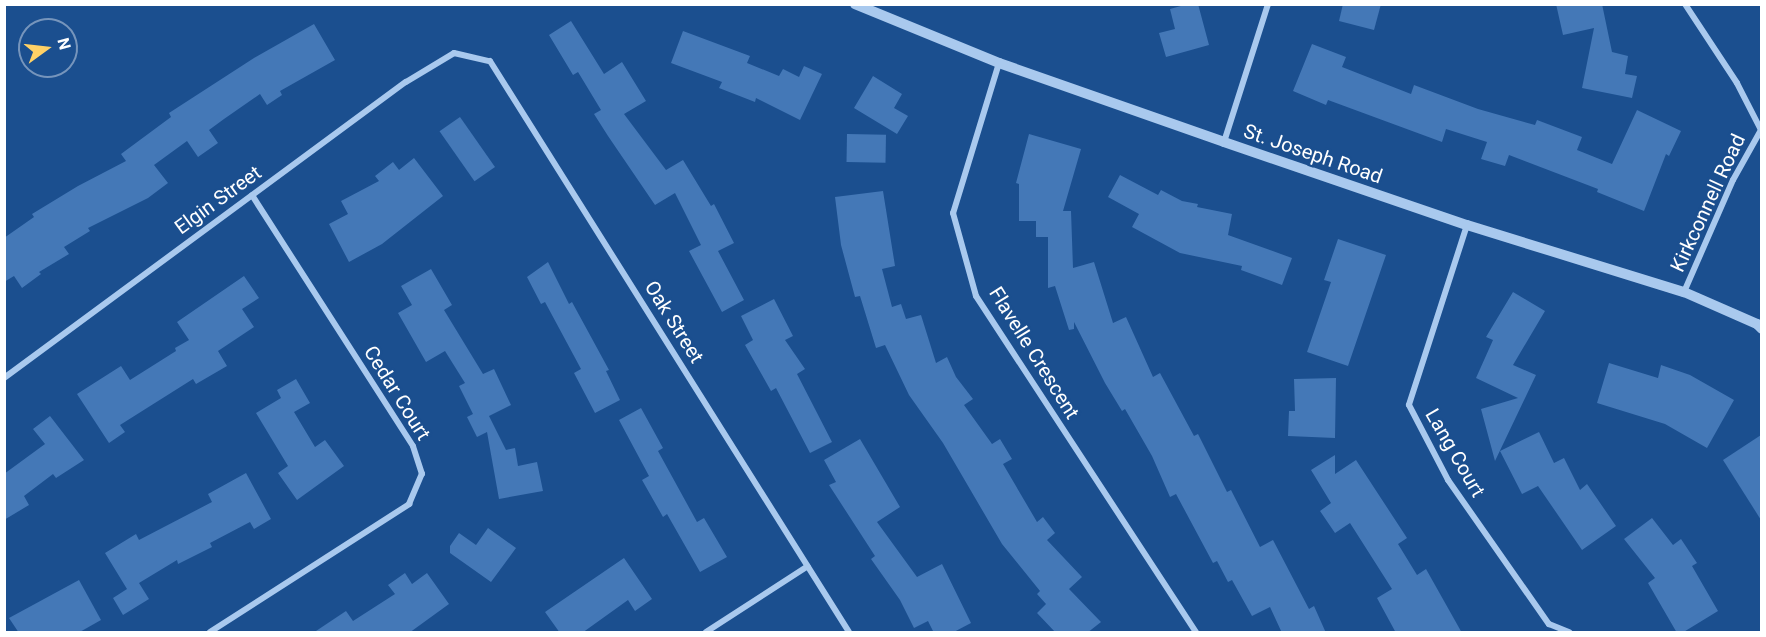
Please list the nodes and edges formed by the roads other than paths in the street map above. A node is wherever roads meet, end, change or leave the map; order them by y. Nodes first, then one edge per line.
1 (855, 4) edge
2 (1268, 4) edge
3 (1685, 4) edge
4 (454, 53) joint
5 (999, 63) junction
6 (1224, 142) junction
7 (252, 195) junction
8 (1467, 225) junction
9 (1684, 292) junction
10 (1761, 329) edge
11 (4, 378) edge
12 (808, 566) junction
13 (210, 633) edge
14 (706, 633) edge
15 (849, 633) edge
16 (1196, 633) edge
17 (1569, 633) edge

1 - 5 street, St. Joseph Road
2 - 6 street
3 - 9 street, Kirkconnell Road
4 - 7 street, Elgin Street
4 - 12 street, Oak Street
5 - 6 street, St. Joseph Road
5 - 16 street, Flavelle Crescent
6 - 8 street, St. Joseph Road
7 - 11 street, Elgin Street
7 - 13 street, Cedar Court
8 - 9 street, St. Joseph Road
8 - 17 street, Lang Court
9 - 10 street, St. Joseph Road
12 - 14 street
12 - 15 street, Oak Street

